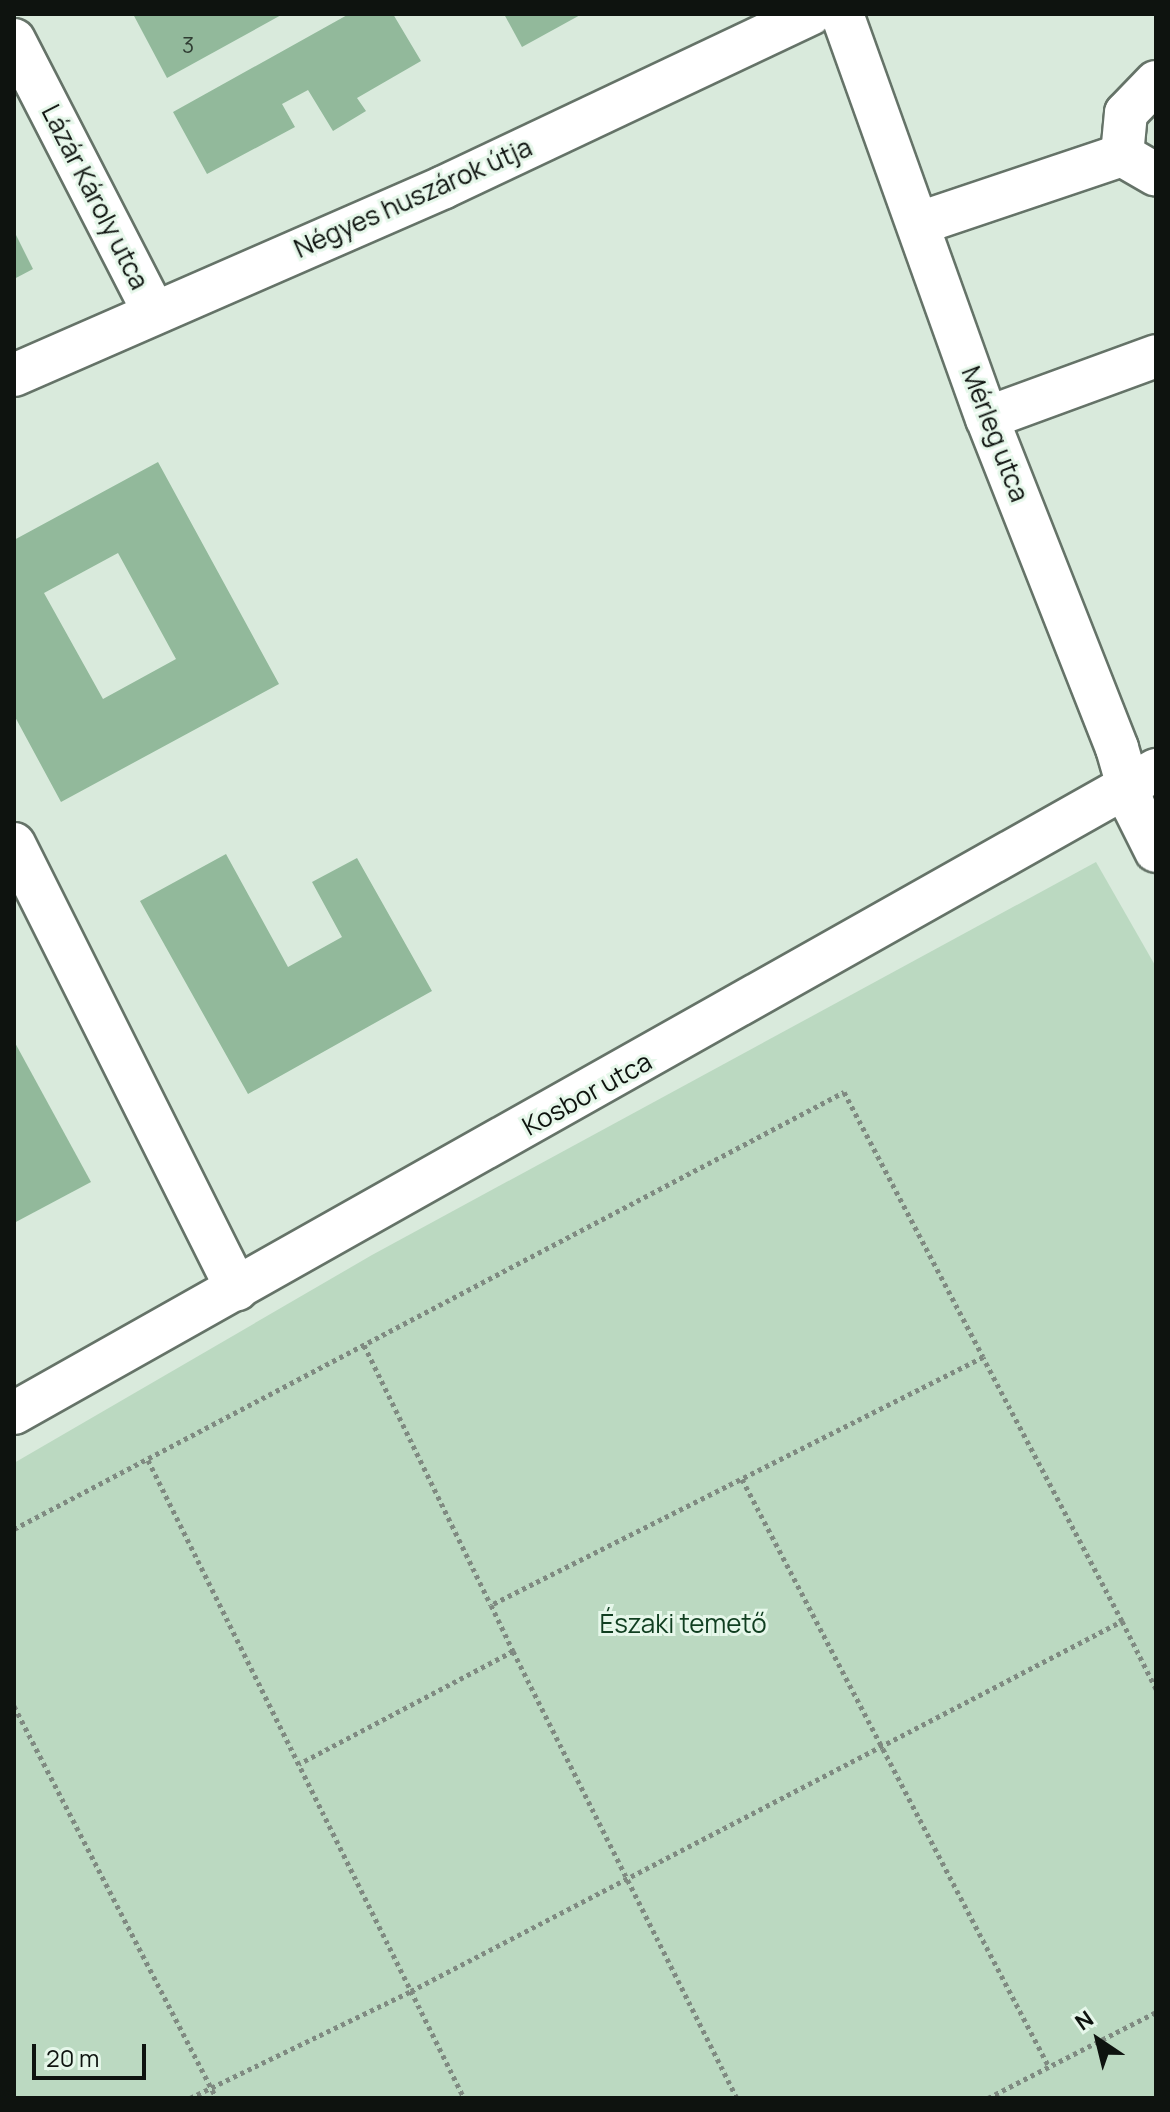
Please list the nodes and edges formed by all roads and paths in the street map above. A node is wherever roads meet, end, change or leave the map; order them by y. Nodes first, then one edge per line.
1 (810, 14) edge
2 (842, 14) edge
3 (14, 40) edge
4 (1156, 82) edge
5 (1139, 165) edge
6 (920, 223) junction
7 (154, 312) junction
8 (1156, 356) edge
9 (14, 375) edge
10 (987, 418) junction
11 (1142, 778) edge
12 (14, 844) edge
13 (1156, 851) edge
14 (26, 896) edge
15 (237, 1289) junction
16 (364, 1345) junction
17 (983, 1357) junction
18 (14, 1413) edge
19 (148, 1460) junction
20 (742, 1479) junction
21 (14, 1529) edge
22 (491, 1605) junction
23 (1122, 1621) junction
24 (513, 1651) junction
25 (1156, 1689) edge
26 (14, 1706) edge
27 (883, 1745) junction
28 (299, 1764) junction
29 (626, 1879) junction
30 (411, 1991) junction
31 (1156, 2012) edge
32 (1049, 2067) junction
33 (211, 2088) junction
34 (190, 2098) edge
35 (216, 2098) edge
36 (464, 2098) edge
37 (737, 2098) edge
38 (988, 2098) edge

1 - 7 street, Négyes huszárok útja
2 - 6 street, Mérleg utca
3 - 7 street, Lázár Károly utca
4 - 5 street
5 - 6 street
6 - 10 street, Mérleg utca
7 - 9 street, Négyes huszárok útja
8 - 10 street
10 - 11 street, Mérleg utca
11 - 13 street, Mérleg utca
11 - 15 street, Kosbor utca
12 - 14 street
14 - 15 street
15 - 18 street, Kosbor utca
16 - 17 path
16 - 19 path
16 - 22 path
17 - 20 path
17 - 23 path
19 - 21 path
19 - 28 path
20 - 22 path
20 - 27 path
22 - 24 path
23 - 25 path
23 - 27 path
24 - 28 path
24 - 29 path
26 - 33 path
27 - 29 path
27 - 32 path
28 - 30 path
29 - 30 path
29 - 37 path
30 - 33 path
30 - 36 path
31 - 32 path
32 - 38 path
33 - 34 path
33 - 35 path

